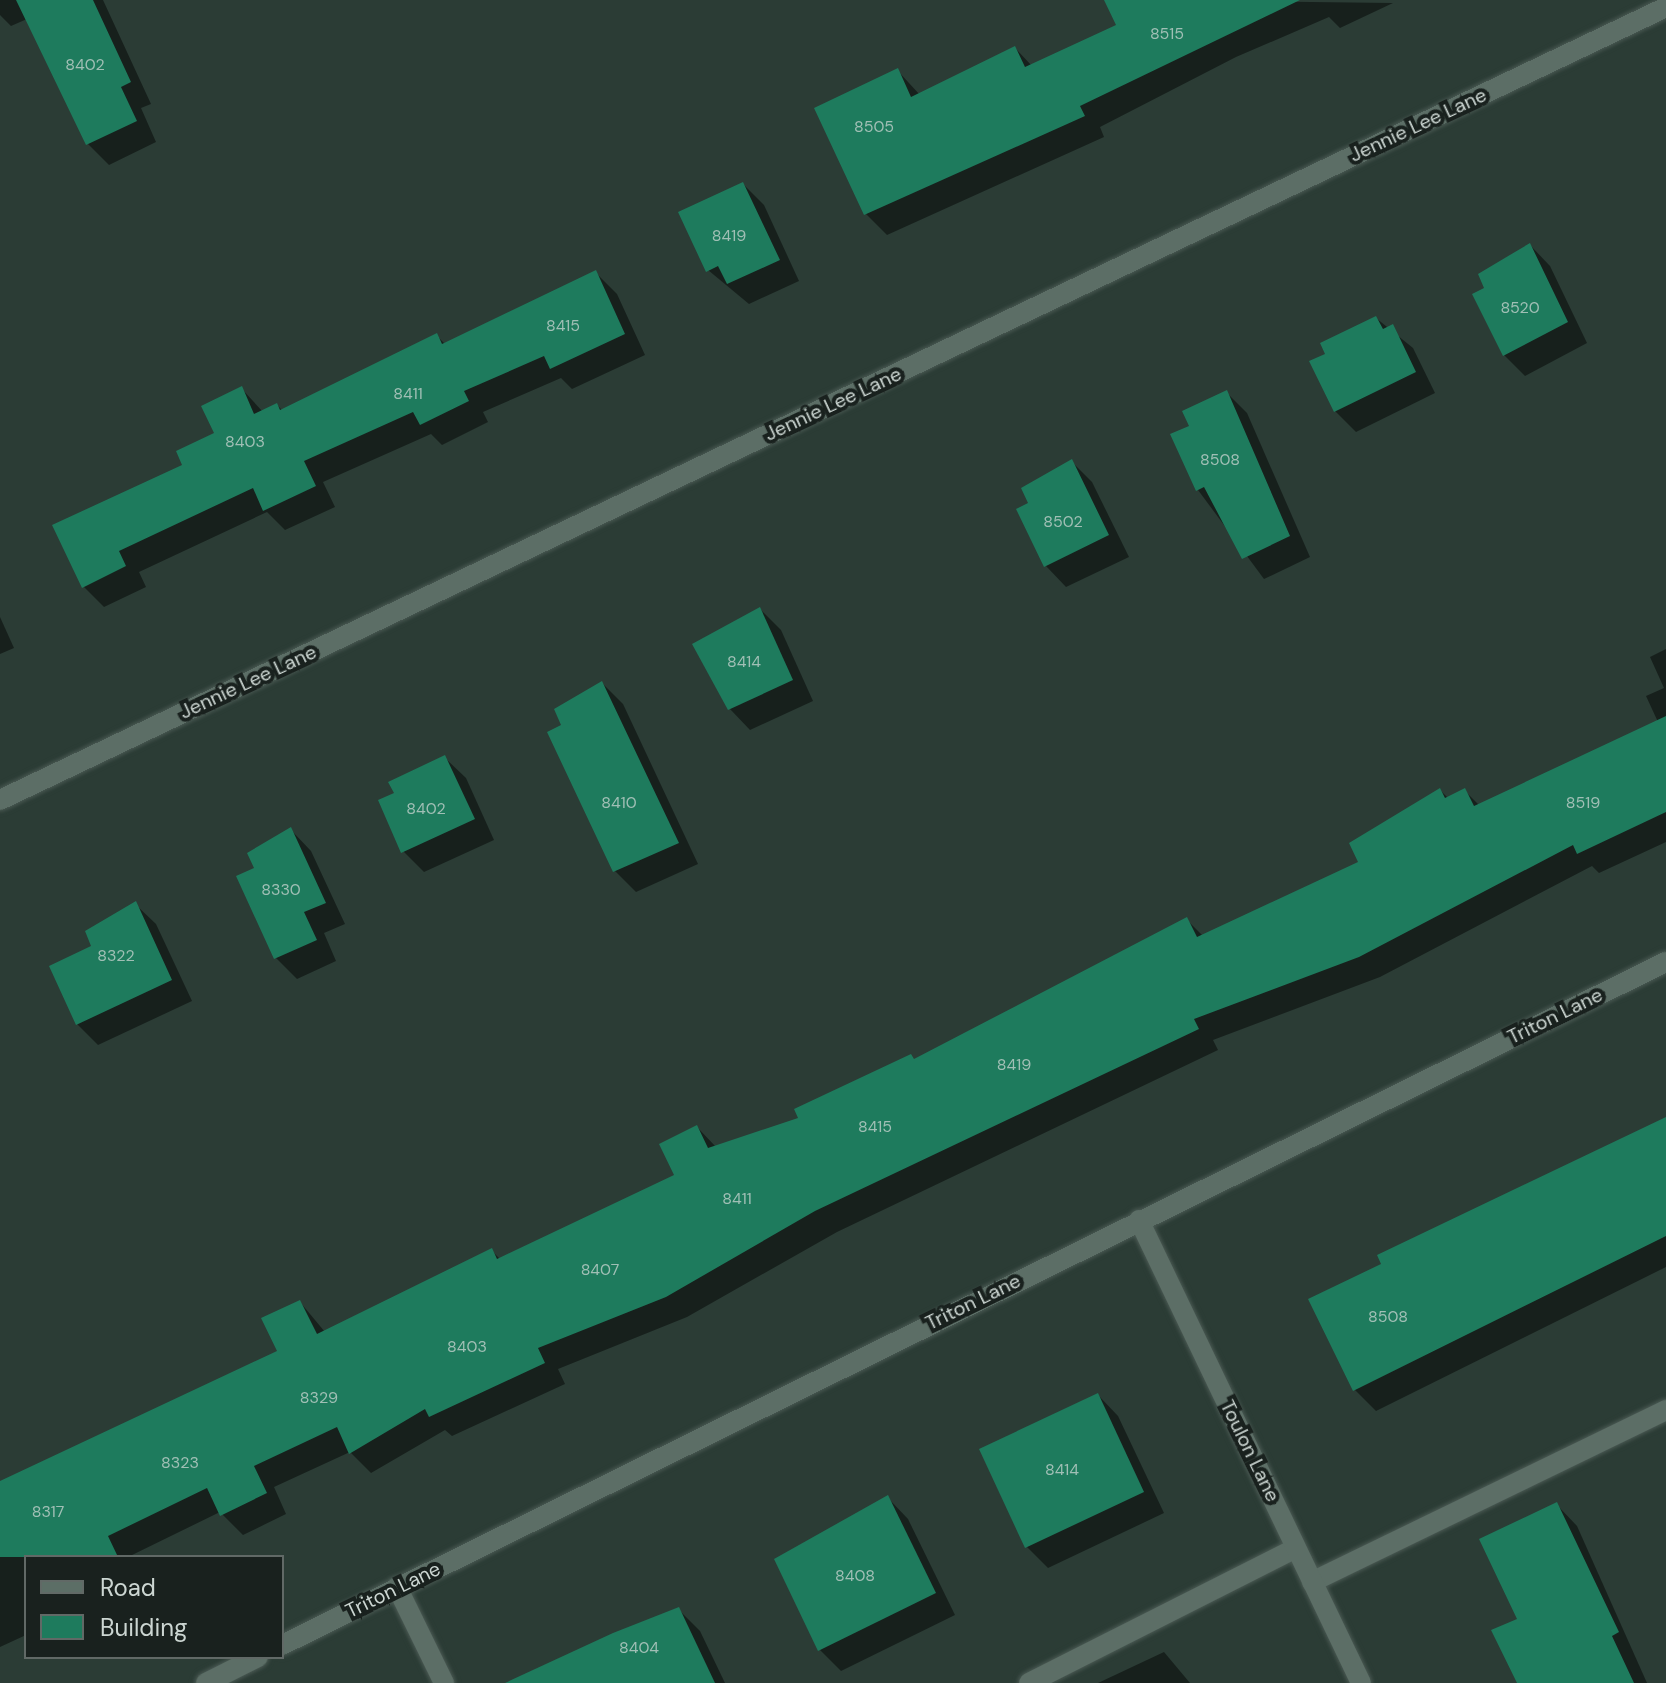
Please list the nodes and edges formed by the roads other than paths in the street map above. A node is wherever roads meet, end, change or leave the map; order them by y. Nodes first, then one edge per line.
1 (1666, 7) edge
2 (0, 800) edge
3 (1666, 962) edge
4 (1139, 1220) junction
5 (1666, 1410) edge
6 (1296, 1548) junction
7 (1312, 1582) junction
8 (397, 1587) junction
9 (284, 1644) edge
10 (254, 1659) edge
11 (206, 1683) edge
12 (444, 1683) edge
13 (1029, 1683) edge
14 (1361, 1683) edge

1 - 2 street, Jennie Lee Lane
3 - 4 street, Triton Lane
4 - 6 street, Toulon Lane
4 - 8 street, Triton Lane
5 - 7 street
6 - 7 street, Toulon Lane
6 - 13 street
7 - 14 street, Toulon Lane
8 - 9 street, Triton Lane
8 - 12 street
10 - 11 street

